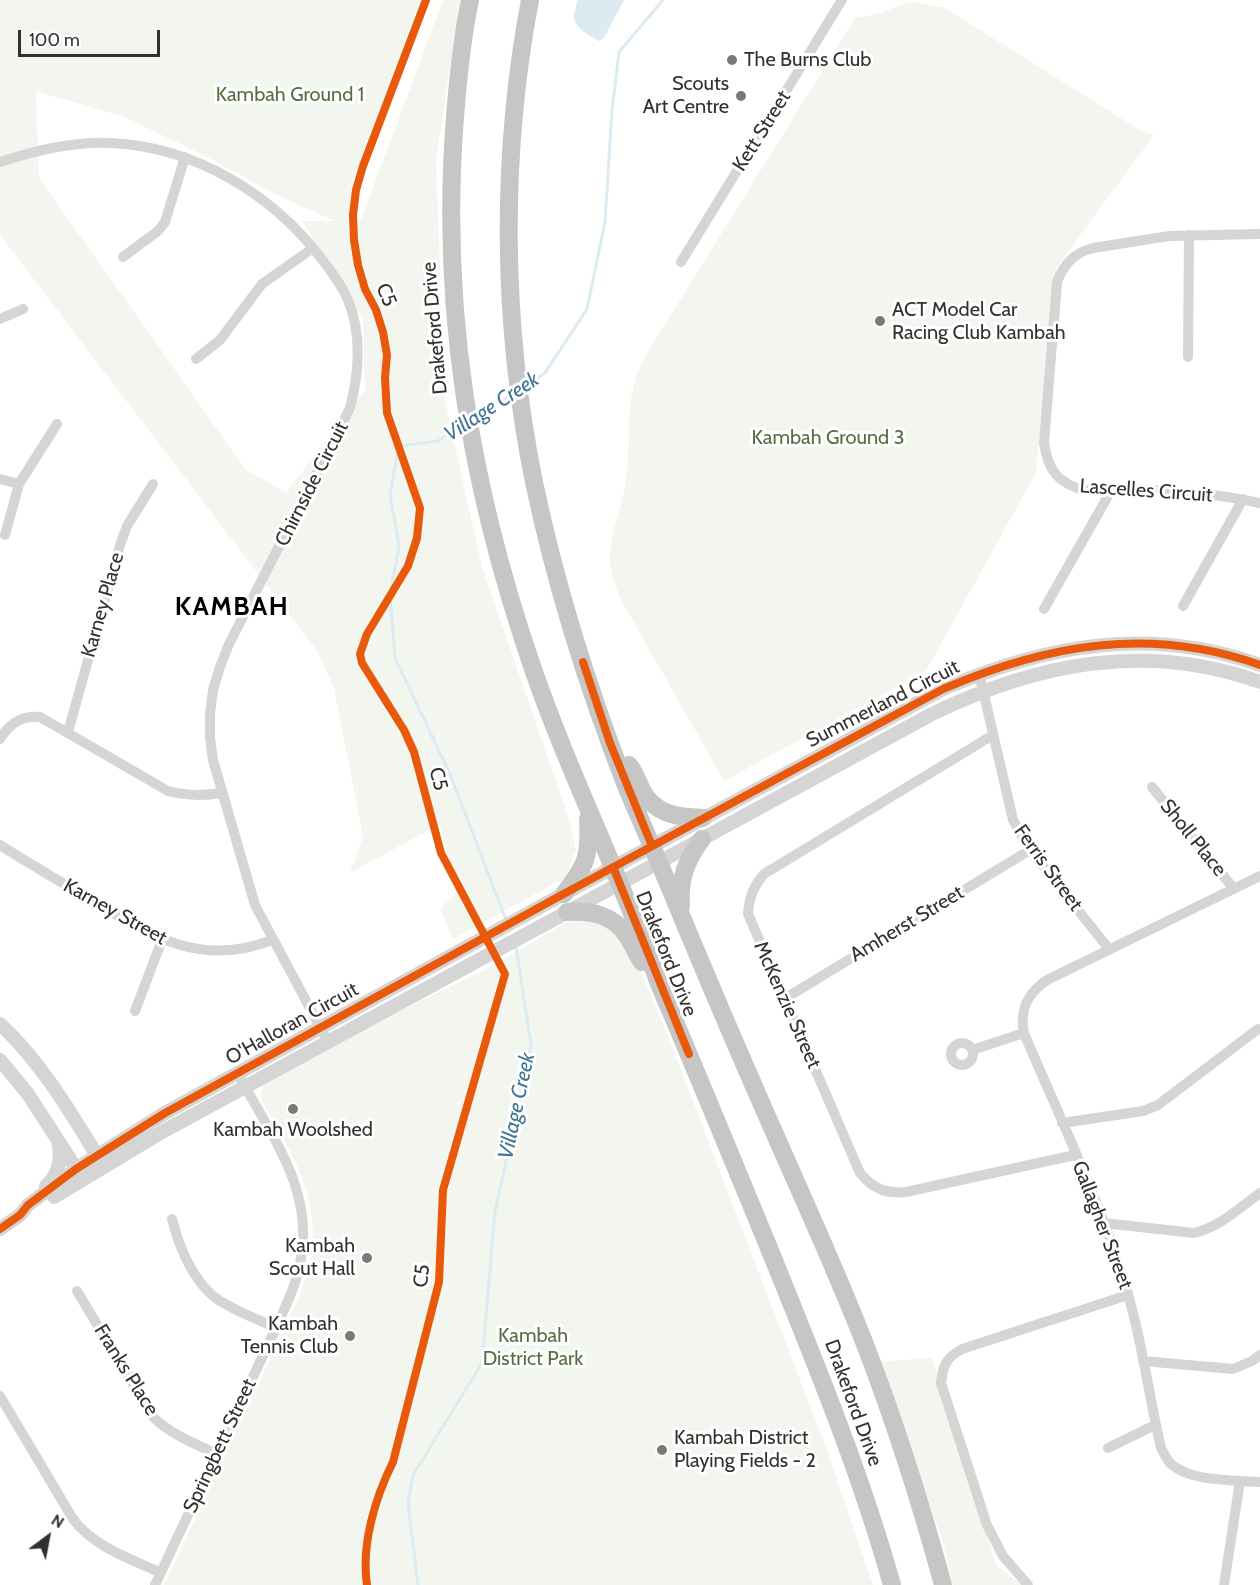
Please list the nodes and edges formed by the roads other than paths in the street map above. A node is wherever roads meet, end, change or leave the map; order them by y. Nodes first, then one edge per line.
1 (470, 0) edge
2 (530, 0) edge
3 (843, 0) edge
4 (185, 157) junction
5 (0, 162) edge
6 (1260, 234) edge
7 (1189, 235) junction
8 (313, 248) junction
9 (123, 257) dead end
10 (681, 262) dead end
11 (24, 309) dead end
12 (0, 319) edge
13 (1188, 357) dead end
14 (196, 359) dead end
15 (57, 424) dead end
16 (0, 479) edge
17 (19, 484) junction
18 (153, 484) dead end
19 (1112, 489) junction
20 (1243, 499) junction
21 (1260, 503) edge
22 (5, 535) dead end
23 (1183, 606) dead end
24 (1044, 609) dead end
25 (1260, 664) edge
26 (979, 673) junction
27 (1260, 682) edge
28 (983, 691) junction
29 (68, 732) junction
30 (993, 735) junction
31 (0, 739) edge
32 (610, 743) junction
33 (1152, 787) dead end
34 (222, 793) junction
35 (586, 804) junction
36 (703, 818) junction
37 (702, 839) junction
38 (0, 845) edge
39 (1030, 850) junction
40 (655, 854) junction
41 (617, 875) junction
42 (1260, 876) edge
43 (1234, 889) junction
44 (565, 903) junction
45 (681, 916) junction
46 (162, 940) junction
47 (272, 940) junction
48 (1109, 949) junction
49 (659, 984) junction
50 (784, 999) junction
51 (135, 1011) dead end
52 (0, 1024) edge
53 (320, 1027) junction
54 (1258, 1029) dead end
55 (1024, 1032) junction
56 (328, 1042) junction
57 (972, 1050) dead end
58 (27, 1052) junction
59 (4, 1064) edge
60 (237, 1072) junction
61 (245, 1087) junction
62 (70, 1112) junction
63 (1062, 1123) junction
64 (131, 1134) junction
65 (59, 1144) junction
66 (1075, 1155) junction
67 (100, 1160) junction
68 (79, 1174) junction
69 (1260, 1193) edge
70 (24, 1210) junction
71 (172, 1219) dead end
72 (1104, 1223) junction
73 (0, 1229) edge
74 (78, 1291) dead end
75 (1128, 1295) junction
76 (276, 1328) junction
77 (1260, 1355) edge
78 (1143, 1361) junction
79 (0, 1396) edge
80 (1155, 1425) junction
81 (1108, 1448) dead end
82 (216, 1454) junction
83 (1240, 1481) junction
84 (1260, 1482) edge
85 (161, 1573) junction
86 (155, 1585) edge
87 (892, 1585) edge
88 (944, 1585) edge
89 (1028, 1585) edge
90 (1224, 1585) edge

1 - 35 highway, Drakeford Drive
2 - 32 highway, Drakeford Drive
3 - 10 street, Kett Street
4 - 5 street, Chirnside Circuit
4 - 8 street, Chirnside Circuit
4 - 9 street
6 - 7 street, Lascelles Circuit
7 - 13 street
7 - 19 street, Lascelles Circuit
8 - 14 street
8 - 34 street, Chirnside Circuit
11 - 12 street
15 - 17 street
16 - 17 street
17 - 22 street
18 - 29 street, Karney Place
19 - 20 street, Lascelles Circuit
19 - 24 street
20 - 21 street, Lascelles Circuit
20 - 23 street
25 - 26 street, Summerland Circuit
26 - 28 street, Ferris Street
26 - 36 street, Summerland Circuit
27 - 28 street, Summerland Circuit
28 - 30 street, Ferris Street
28 - 37 street, Summerland Circuit
29 - 31 street
29 - 34 street
30 - 39 street, Ferris Street
30 - 50 street, McKenzie Street
32 - 36 highway
32 - 40 highway, Drakeford Drive
33 - 43 street, Sholl Place
34 - 47 street, Chirnside Circuit
35 - 41 highway, Drakeford Drive
35 - 44 highway
36 - 40 street, Summerland Circuit
37 - 40 street, Summerland Circuit
37 - 45 highway
38 - 46 street, Karney Street
39 - 48 street, Ferris Street
39 - 50 street, Amherst Street
40 - 41 street, Summerland Circuit
40 - 45 highway, Drakeford Drive
41 - 44 street, O'Halloran Circuit
41 - 49 highway, Drakeford Drive
42 - 43 street, Gallagher Street
43 - 48 street, Gallagher Street
44 - 49 highway
44 - 53 street, O'Halloran Circuit
44 - 56 street, O'Halloran Circuit
45 - 88 highway, Drakeford Drive
46 - 47 street, Karney Street
46 - 51 street
47 - 53 street, Chirnside Circuit
48 - 55 street, Gallagher Street
49 - 87 highway, Drakeford Drive
50 - 66 street, McKenzie Street
52 - 58 street
53 - 56 street, Chirnside Circuit
53 - 60 street, O'Halloran Circuit
54 - 63 street
55 - 57 street
55 - 63 street, Gallagher Street
56 - 61 street, O'Halloran Circuit
58 - 59 street
58 - 62 street
59 - 65 street
60 - 61 street, Springbett Street
60 - 64 street, O'Halloran Circuit
61 - 67 street, O'Halloran Circuit
61 - 76 street, Springbett Street
62 - 64 street
62 - 67 street
63 - 66 street, Gallagher Street
64 - 67 street, O'Halloran Circuit
65 - 68 street
65 - 70 street
66 - 72 street, Gallagher Street
67 - 68 street, O'Halloran Circuit
68 - 70 street, O'Halloran Circuit
69 - 72 street
70 - 73 street, O'Halloran Circuit
71 - 76 street
72 - 75 street, Gallagher Street
74 - 82 street, Franks Place
75 - 78 street, Gallagher Street
75 - 89 street
76 - 82 street, Springbett Street
77 - 78 street
78 - 80 street, Gallagher Street
79 - 85 street
80 - 81 street
80 - 83 street, Gallagher Street
82 - 85 street, Springbett Street
83 - 84 street, Gallagher Street
83 - 90 street
85 - 86 street, Springbett Street

